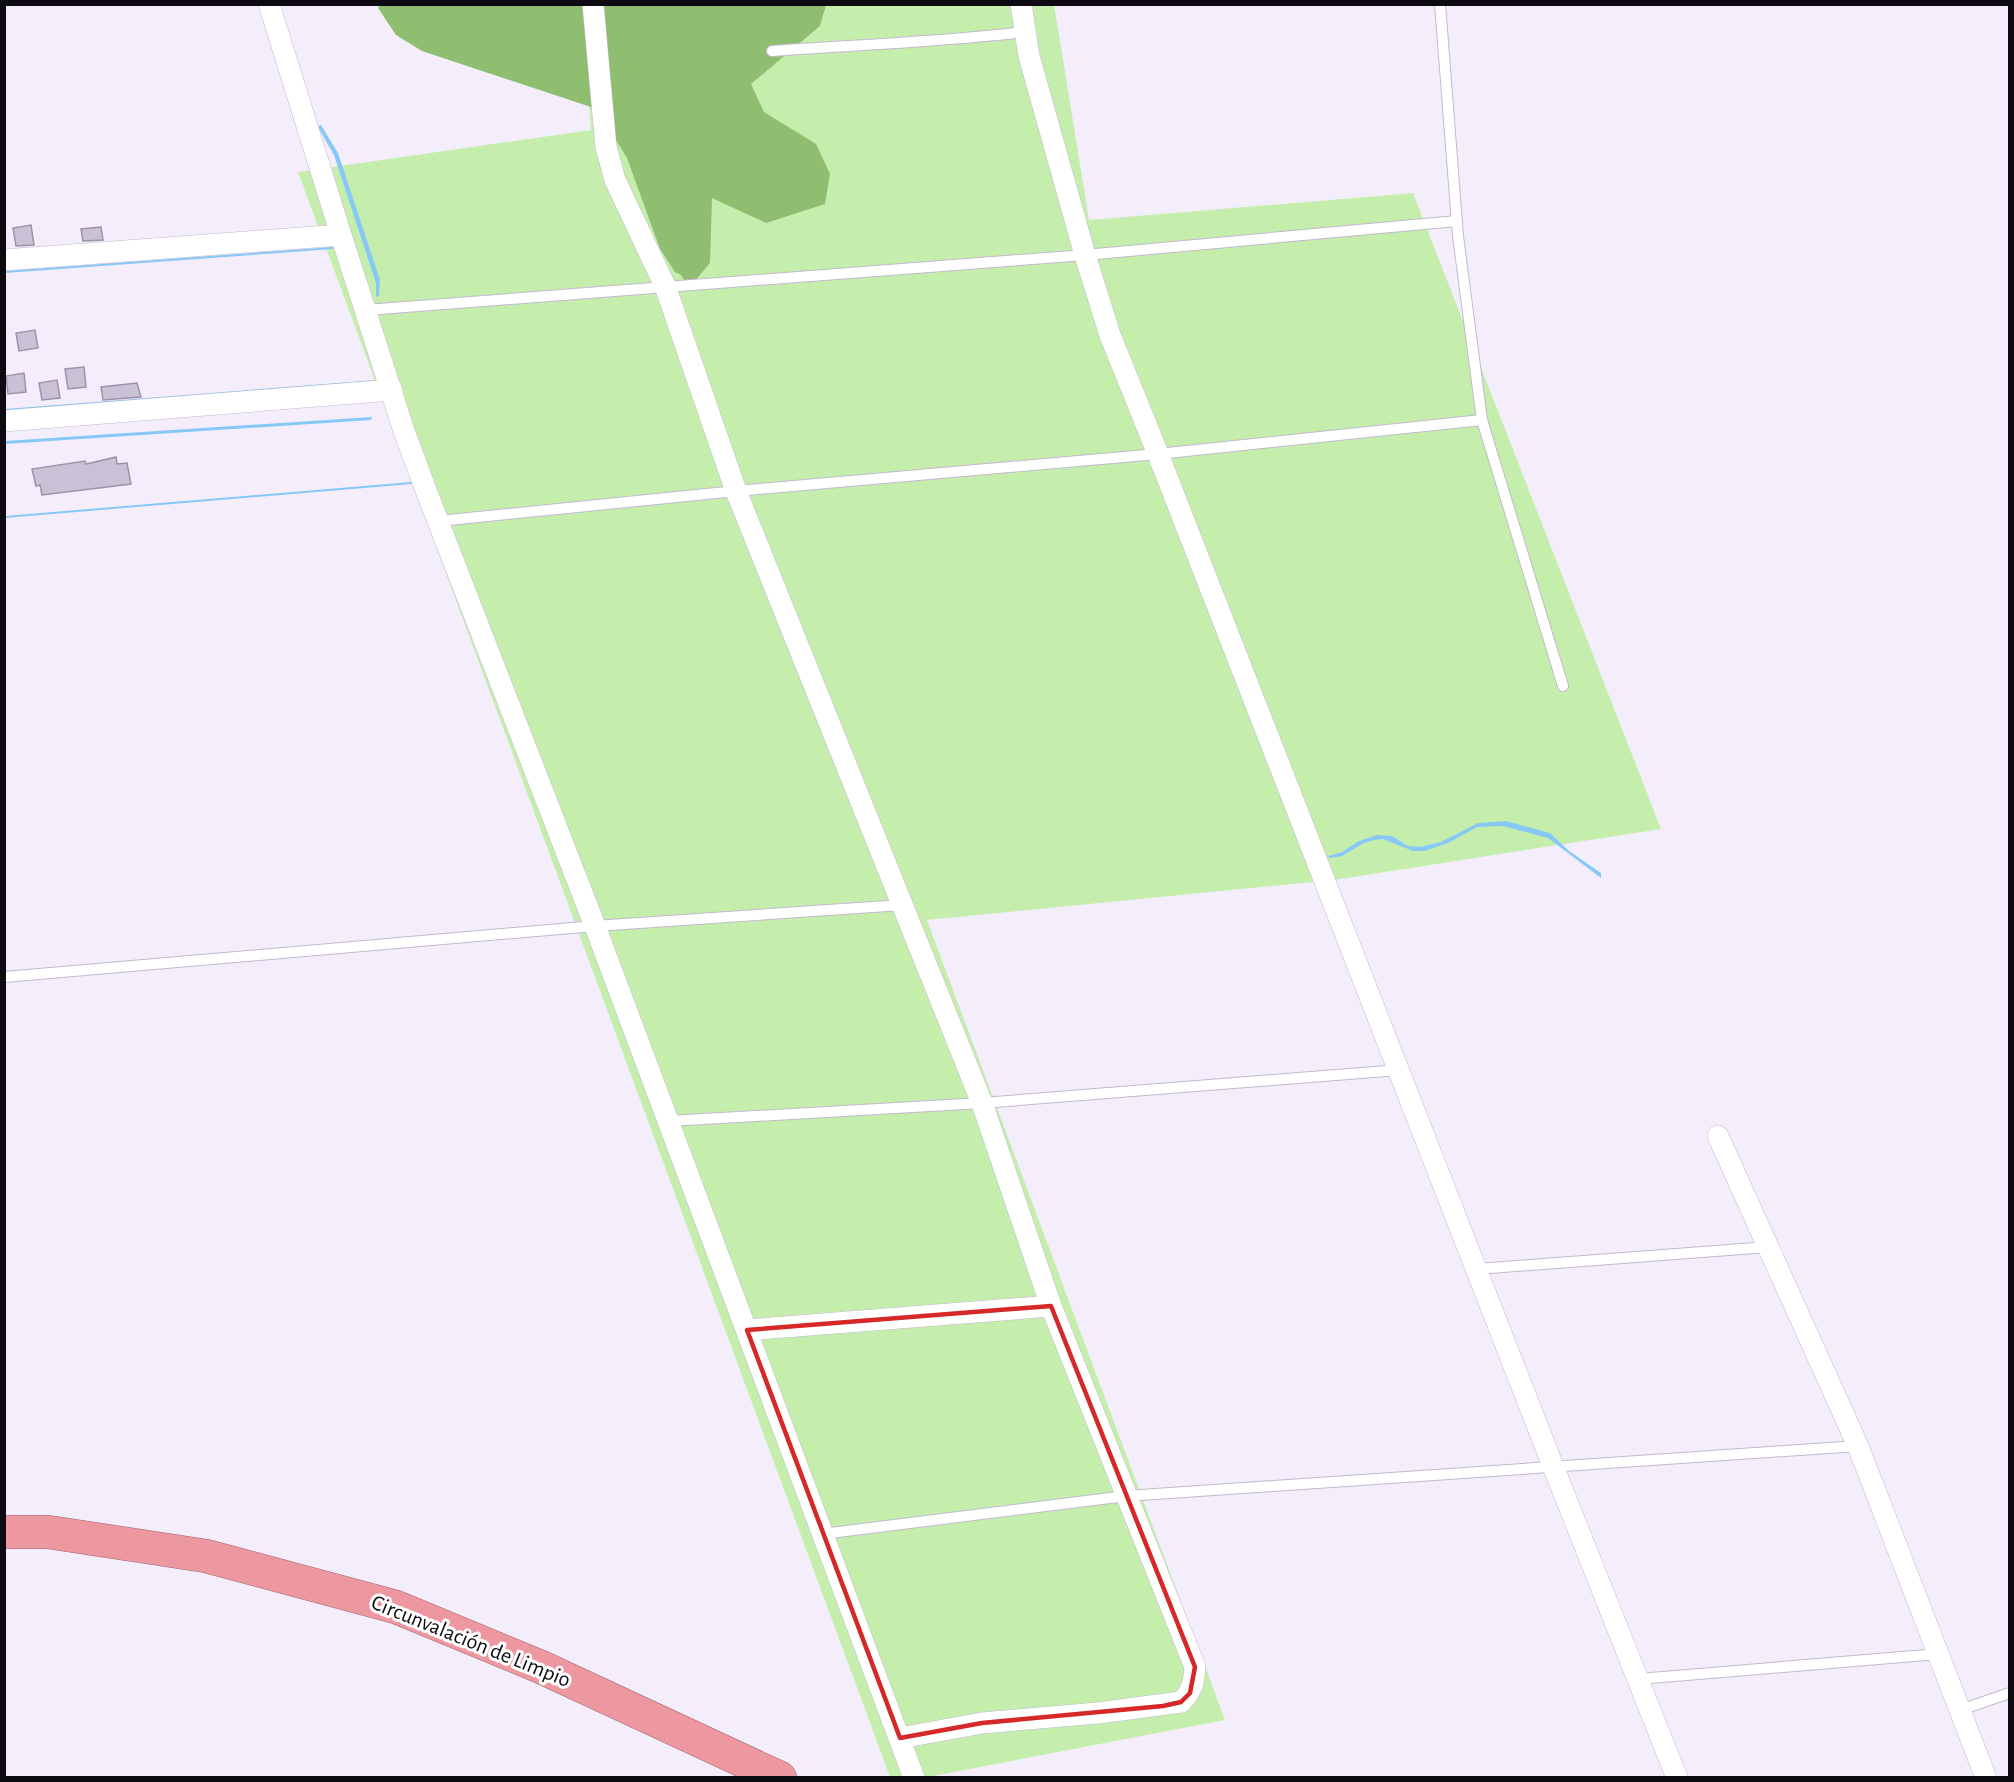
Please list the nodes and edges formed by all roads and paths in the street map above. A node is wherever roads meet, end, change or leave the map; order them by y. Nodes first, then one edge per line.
1 (269, 4) edge
2 (593, 4) edge
3 (1021, 4) edge
4 (1440, 4) edge
5 (1025, 32) junction
6 (772, 51) dead end
7 (1457, 221) junction
8 (341, 235) junction
9 (1085, 255) junction
10 (4, 260) edge
11 (665, 286) junction
12 (366, 310) junction
13 (392, 390) junction
14 (1482, 420) junction
15 (4, 421) edge
16 (1158, 454) junction
17 (736, 491) junction
18 (439, 521) junction
19 (1563, 686) dead end
20 (902, 905) junction
21 (595, 926) junction
22 (4, 977) edge
23 (1399, 1070) junction
24 (982, 1103) junction
25 (669, 1122) junction
26 (1718, 1136) dead end
27 (1768, 1247) junction
28 (1477, 1269) junction
29 (1051, 1306) junction
30 (747, 1330) junction
31 (1858, 1446) junction
32 (1553, 1466) junction
33 (1126, 1496) junction
34 (4, 1532) edge
35 (822, 1534) junction
36 (1938, 1654) junction
37 (1639, 1679) junction
38 (2010, 1693) edge
39 (1960, 1710) junction
40 (900, 1738) junction
41 (780, 1778) edge
42 (915, 1778) edge
43 (1677, 1778) edge
44 (1986, 1778) edge

1 - 8 street
2 - 11 street
3 - 5 street
4 - 7 lane
5 - 6 lane
5 - 9 street
7 - 9 lane
7 - 14 lane
8 - 10 street
8 - 12 street
9 - 11 lane
9 - 16 street
11 - 12 lane
11 - 17 street
12 - 13 street
13 - 15 street
13 - 18 street
14 - 16 lane
14 - 19 lane
16 - 17 lane
16 - 23 street
17 - 18 lane
17 - 20 street
18 - 21 street
20 - 21 lane
20 - 24 street
21 - 22 lane
21 - 25 street
23 - 24 lane
23 - 28 street
24 - 25 lane
24 - 29 street
25 - 30 street
26 - 27 street
27 - 28 lane
27 - 31 street
28 - 32 street
29 - 30 street
29 - 33 street
30 - 35 street
31 - 32 lane
31 - 36 street
32 - 33 lane
32 - 37 street
33 - 35 lane
33 - 40 street
34 - 41 highway, Circunvalación de Limpio
35 - 40 street
36 - 37 lane
36 - 39 street
37 - 43 street
38 - 39 lane
39 - 44 street
40 - 42 street

